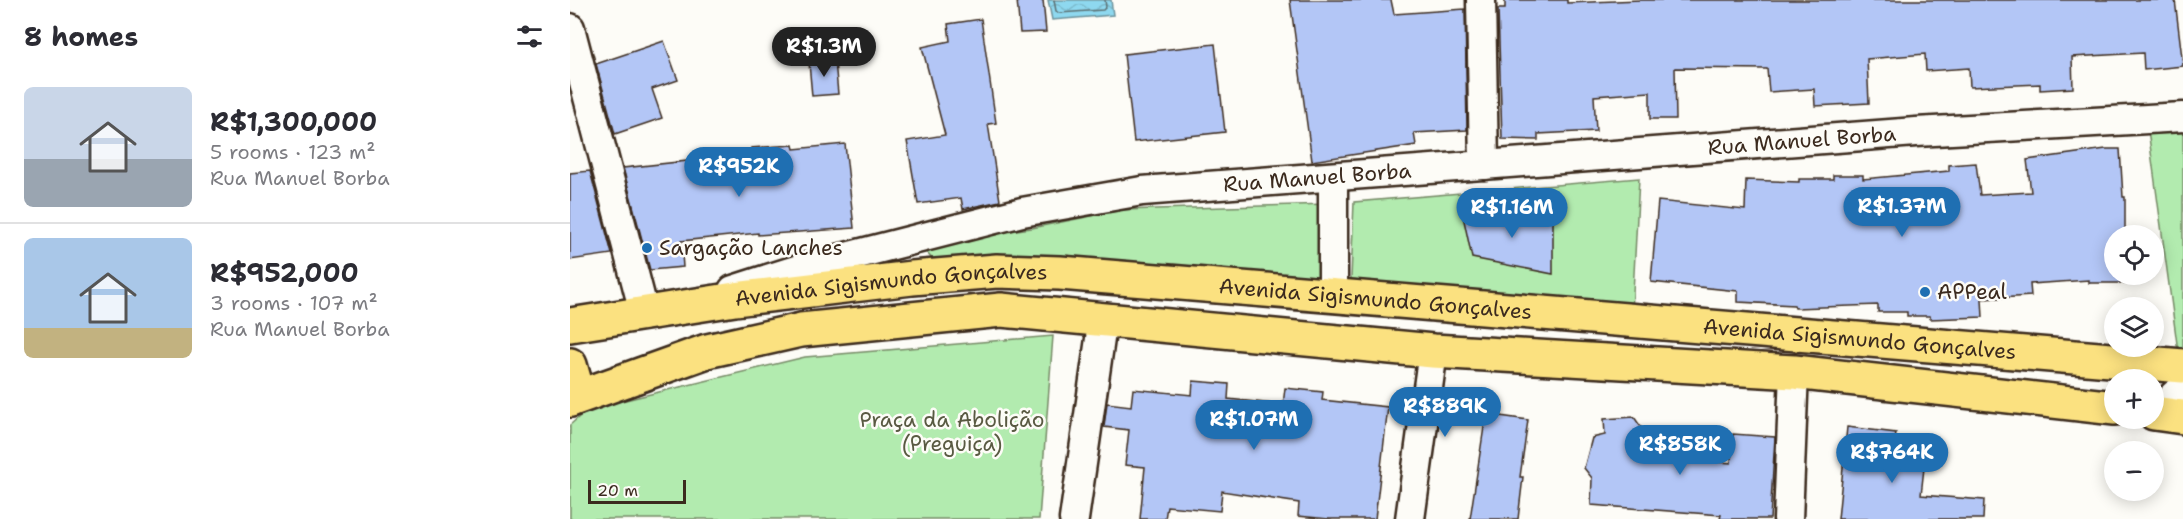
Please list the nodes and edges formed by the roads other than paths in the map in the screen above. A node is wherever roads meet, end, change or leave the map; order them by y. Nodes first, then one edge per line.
1 (1481, 0) edge
2 (570, 28) edge
3 (2183, 117) edge
4 (1484, 165) junction
5 (1333, 177) junction
6 (1333, 297) junction
7 (681, 306) junction
8 (644, 312) junction
9 (1103, 318) junction
10 (570, 325) edge
11 (1434, 351) junction
12 (570, 365) edge
13 (2183, 366) edge
14 (1794, 372) junction
15 (570, 400) edge
16 (2104, 407) edge
17 (1074, 519) edge
18 (1410, 519) edge
19 (1788, 519) edge

1 - 4 street
2 - 8 street
3 - 4 street, Rua Manuel Borba
4 - 5 street, Rua Manuel Borba
5 - 6 street
5 - 7 street, Rua Manuel Borba
6 - 7 main road, Avenida Sigismundo Gonçalves
6 - 13 main road, Avenida Sigismundo Gonçalves
7 - 8 main road, Avenida Sigismundo Gonçalves
8 - 10 main road, Avenida Sigismundo Gonçalves
9 - 11 main road, Avenida Sigismundo Gonçalves
9 - 15 main road, Avenida Sigismundo Gonçalves
9 - 17 street
11 - 14 main road, Avenida Sigismundo Gonçalves
11 - 18 street
12 - 15 main road
14 - 16 main road, Avenida Sigismundo Gonçalves
14 - 19 street

